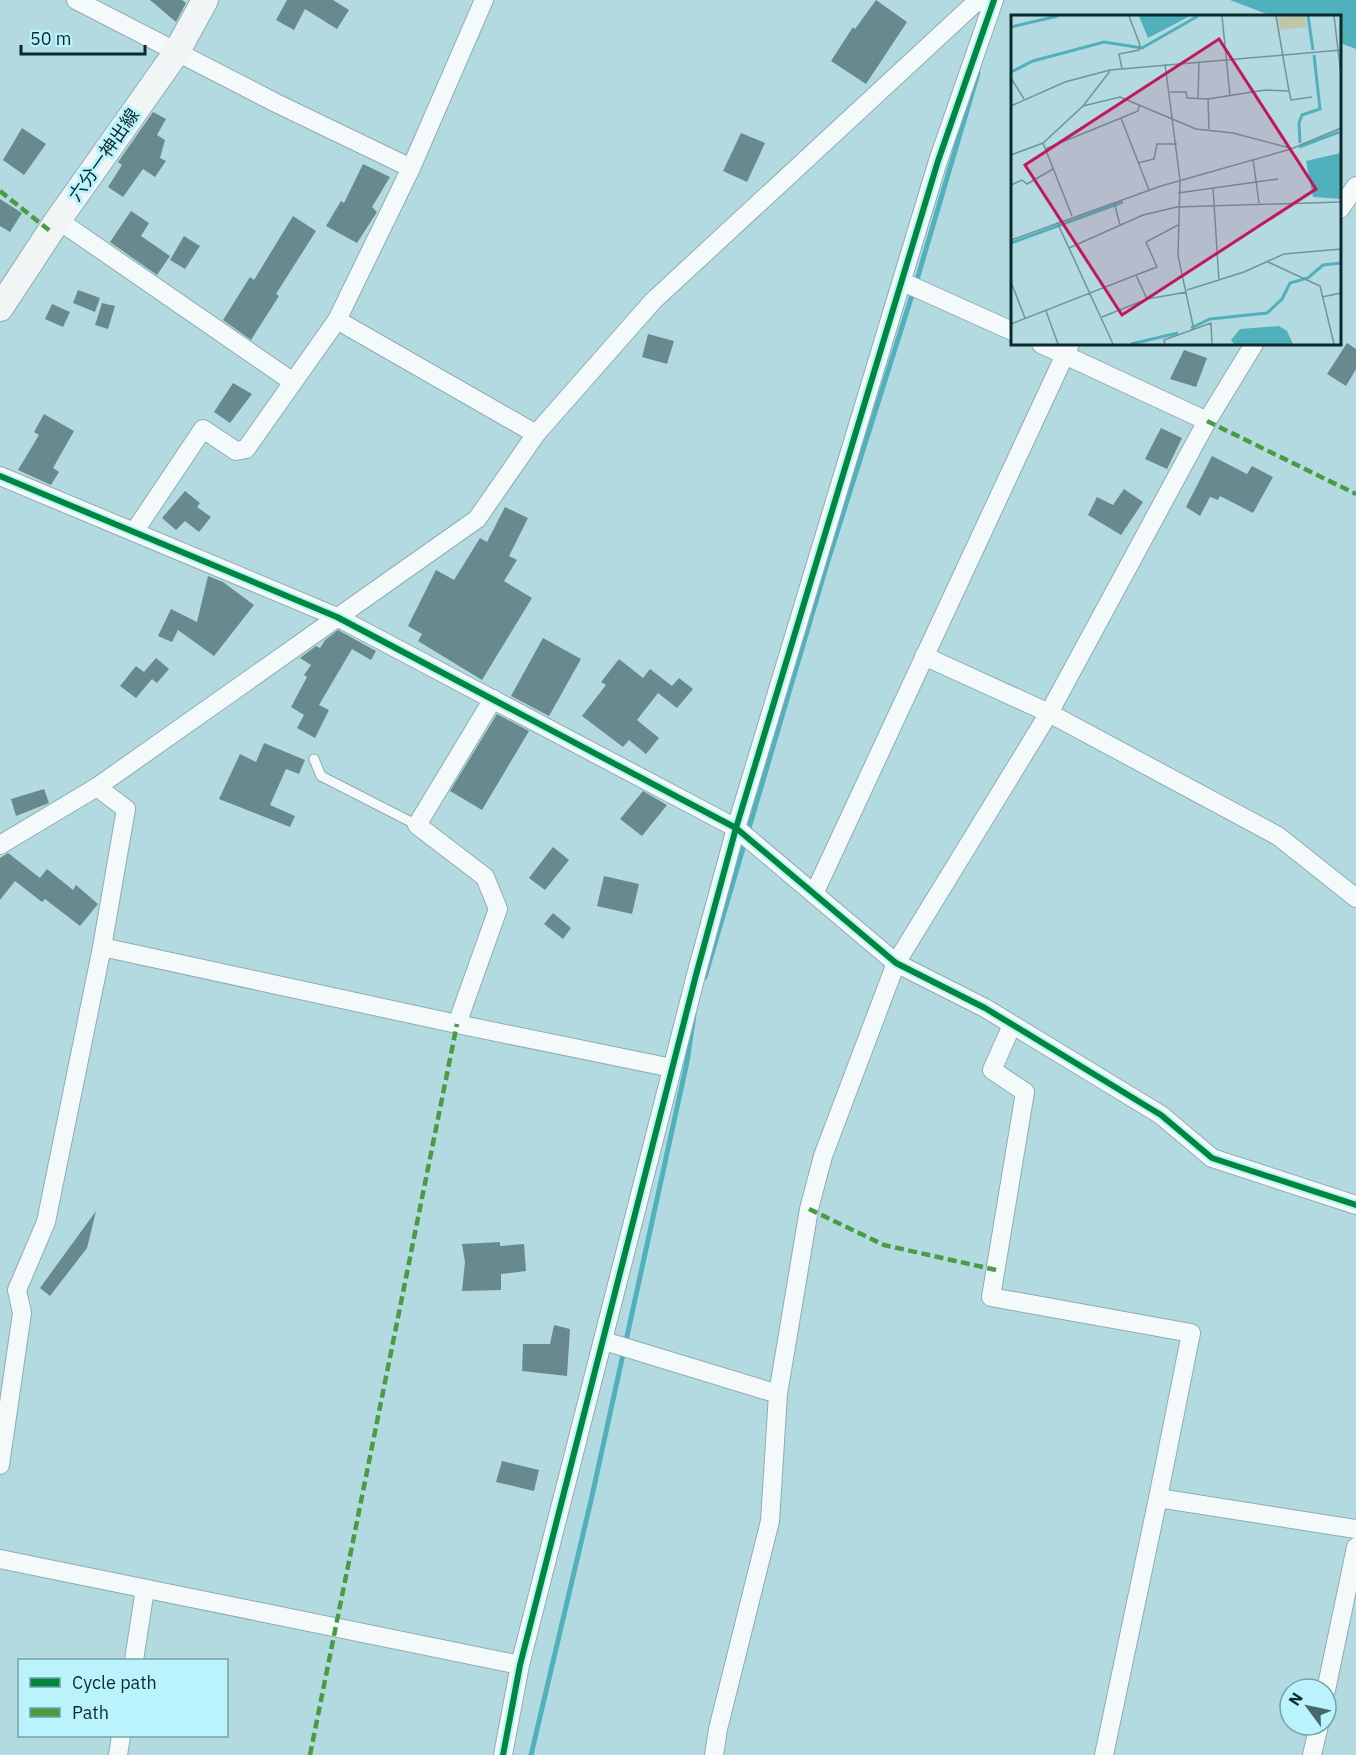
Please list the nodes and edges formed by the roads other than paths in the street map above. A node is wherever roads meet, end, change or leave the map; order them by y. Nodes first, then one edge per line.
1 (75, 0) edge
2 (205, 0) edge
3 (484, 0) edge
4 (984, 0) edge
5 (994, 0) edge
6 (176, 53) junction
7 (411, 168) junction
8 (1356, 186) edge
9 (1341, 208) edge
10 (58, 220) junction
11 (903, 282) junction
12 (0, 308) edge
13 (337, 320) junction
14 (1011, 331) edge
15 (1046, 345) edge
16 (1253, 345) edge
17 (1067, 349) edge
18 (293, 382) junction
19 (1207, 421) junction
20 (536, 434) junction
21 (0, 476) edge
22 (134, 532) junction
23 (337, 617) junction
24 (924, 656) junction
25 (493, 699) junction
26 (1049, 713) junction
27 (314, 759) dead end
28 (97, 787) junction
29 (417, 825) junction
30 (736, 828) junction
31 (0, 845) edge
32 (814, 894) junction
33 (1356, 898) edge
34 (102, 947) junction
35 (896, 963) junction
36 (457, 1024) junction
37 (1012, 1025) junction
38 (672, 1068) junction
39 (1356, 1205) edge
40 (604, 1341) junction
41 (778, 1394) junction
42 (0, 1465) edge
43 (1158, 1498) junction
44 (1356, 1529) edge
45 (1356, 1547) edge
46 (0, 1559) edge
47 (145, 1589) junction
48 (134, 1659) edge
49 (520, 1665) junction
50 (1329, 1677) edge
51 (122, 1737) edge
52 (1316, 1737) edge
53 (118, 1755) edge
54 (503, 1755) edge
55 (714, 1755) edge
56 (1104, 1755) edge
57 (1312, 1755) edge

1 - 6 street
2 - 6 main road, 六分一神出線
3 - 7 street
4 - 20 street
5 - 11 street
6 - 7 street
6 - 10 main road, 六分一神出線
7 - 13 street
8 - 9 street
10 - 12 main road, 六分一神出線
10 - 18 street
11 - 14 street
11 - 30 street
13 - 18 street
13 - 20 street
15 - 17 street
16 - 19 street
17 - 19 street
17 - 24 street
18 - 22 street
19 - 26 street
20 - 23 street
21 - 22 street
22 - 23 street
23 - 25 street
23 - 28 street
24 - 26 street
24 - 32 street
25 - 29 street
25 - 30 street
26 - 33 street
26 - 35 street
27 - 29 lane
28 - 31 street
28 - 34 street
29 - 36 street
30 - 32 street
30 - 38 street
32 - 35 street
34 - 36 street
34 - 42 street
35 - 37 street
35 - 41 street
36 - 38 street
37 - 39 street
37 - 43 street
38 - 40 street
40 - 41 street
40 - 49 street
41 - 55 street
43 - 44 street
43 - 56 street
45 - 50 street
46 - 47 street
47 - 48 street
47 - 49 street
49 - 54 street
51 - 53 street
52 - 57 street

